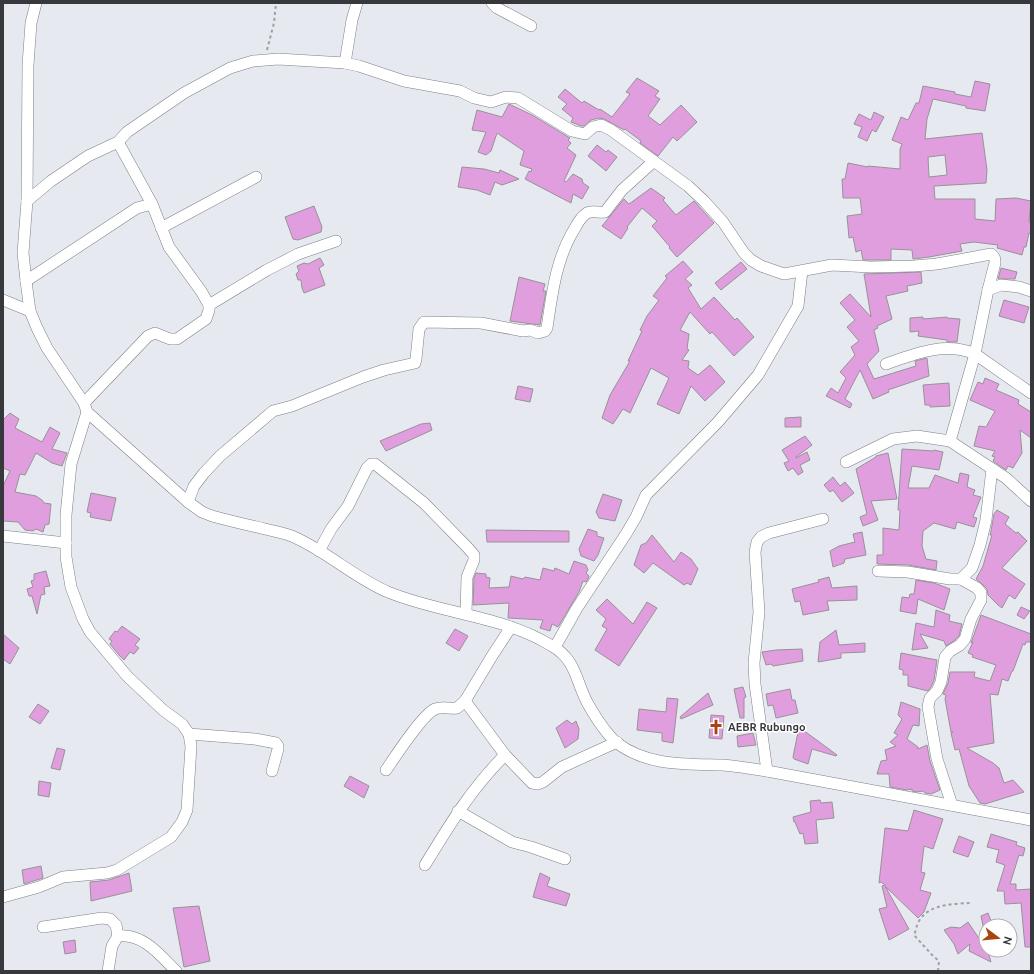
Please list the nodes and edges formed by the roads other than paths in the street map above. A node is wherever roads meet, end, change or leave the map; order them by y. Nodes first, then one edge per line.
1 (36, 3) edge
2 (357, 3) edge
3 (492, 3) edge
4 (531, 26) dead end
5 (346, 63) junction
6 (118, 142) junction
7 (654, 161) junction
8 (256, 178) dead end
9 (28, 201) junction
10 (152, 204) junction
11 (161, 228) junction
12 (336, 241) dead end
13 (802, 271) junction
14 (26, 281) junction
15 (988, 290) junction
16 (1031, 291) edge
17 (3, 300) edge
18 (209, 305) junction
19 (30, 311) junction
20 (975, 354) junction
21 (886, 364) dead end
22 (1031, 393) edge
23 (86, 407) junction
24 (950, 441) junction
25 (846, 462) dead end
26 (992, 469) junction
27 (1031, 501) edge
28 (188, 502) junction
29 (823, 519) dead end
30 (3, 536) edge
31 (66, 543) junction
32 (319, 551) junction
33 (878, 571) dead end
34 (961, 579) junction
35 (466, 614) junction
36 (511, 627) junction
37 (555, 647) junction
38 (465, 702) junction
39 (189, 734) junction
40 (617, 742) junction
41 (505, 754) junction
42 (386, 770) dead end
43 (272, 771) dead end
44 (767, 771) junction
45 (952, 805) junction
46 (458, 811) junction
47 (1031, 820) edge
48 (565, 859) dead end
49 (425, 866) dead end
50 (3, 898) edge
51 (42, 927) dead end
52 (118, 936) junction
53 (108, 971) edge
54 (176, 971) edge

1 - 9 street
2 - 5 street
3 - 4 street
5 - 6 street
5 - 7 street
6 - 9 street
6 - 10 street
7 - 13 street
7 - 28 street
8 - 11 street
9 - 14 street
10 - 11 street
10 - 14 street
11 - 18 street
12 - 18 street
13 - 15 street
13 - 37 street
14 - 19 street
15 - 16 street
15 - 20 street
17 - 19 street
18 - 23 street
19 - 23 street
20 - 21 street
20 - 22 street
20 - 24 street
23 - 28 street
23 - 31 street
24 - 25 street
24 - 26 street
26 - 27 street
26 - 34 street
28 - 32 street
29 - 44 street
30 - 31 street
31 - 39 street
32 - 35 street
32 - 35 street
33 - 34 street
34 - 45 street
35 - 36 street
36 - 37 street
36 - 38 street
37 - 40 street
38 - 41 street
38 - 42 street
39 - 43 street
39 - 50 street
40 - 41 street
40 - 44 street
41 - 46 street
44 - 45 street
45 - 47 street
46 - 48 street
46 - 49 street
51 - 52 street
52 - 53 street
52 - 54 street

